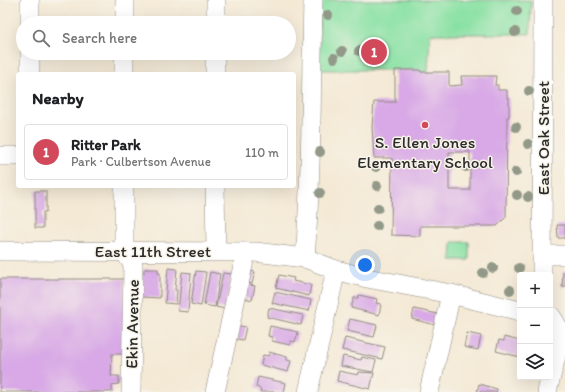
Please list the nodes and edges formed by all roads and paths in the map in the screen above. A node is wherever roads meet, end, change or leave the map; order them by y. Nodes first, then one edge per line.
1 (30, 0) edge
2 (125, 0) edge
3 (216, 0) edge
4 (313, 0) edge
5 (543, 0) edge
6 (30, 16) edge
7 (124, 16) edge
8 (216, 16) edge
9 (30, 60) edge
10 (124, 60) edge
11 (215, 60) edge
12 (30, 72) edge
13 (124, 72) edge
14 (215, 72) edge
15 (0, 156) edge
16 (16, 156) edge
17 (124, 188) edge
18 (215, 188) edge
19 (0, 251) edge
20 (124, 251) junction
21 (216, 251) junction
22 (246, 252) junction
23 (565, 255) edge
24 (542, 256) junction
25 (305, 258) junction
26 (336, 270) junction
27 (542, 272) edge
28 (451, 294) junction
29 (517, 310) edge
30 (554, 317) edge
31 (131, 392) edge
32 (215, 392) edge
33 (308, 392) edge
34 (429, 392) edge
35 (547, 392) edge

1 - 6 street
2 - 7 street
3 - 8 street
4 - 25 street
5 - 24 street, East Oak Street
9 - 12 street
10 - 13 street
11 - 14 street
15 - 16 street
17 - 20 street, Ekin Avenue
18 - 21 street
19 - 20 street, East 11th Street
20 - 21 street, East 11th Street
20 - 31 street, Ekin Avenue
21 - 22 street, East 11th Street
22 - 25 street, East 11th Street
22 - 32 street
23 - 24 street
24 - 27 street, East Oak Street
25 - 26 street, East 11th Street
26 - 28 street, East 11th Street
26 - 33 street
28 - 29 street, East 11th Street
28 - 34 street
30 - 35 street

